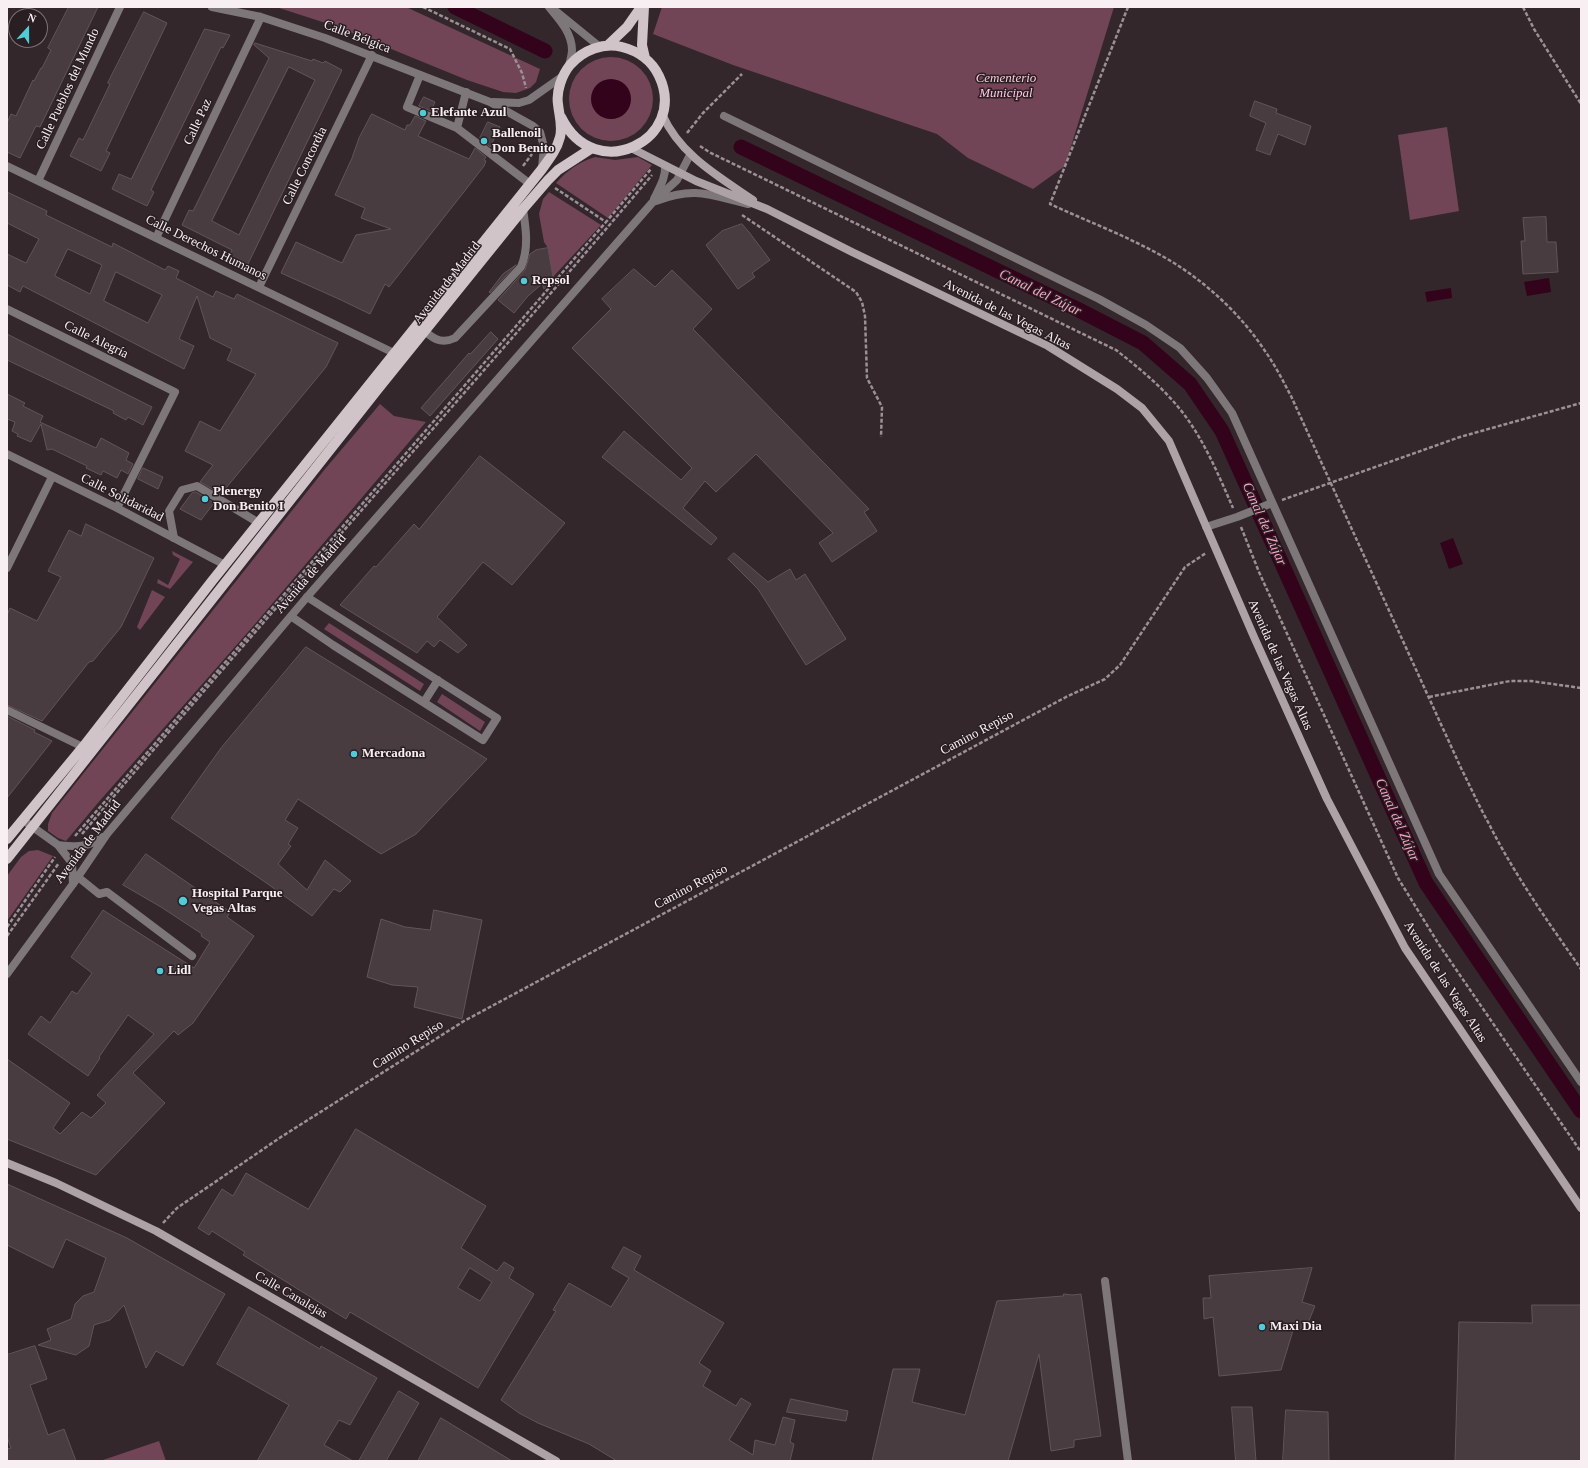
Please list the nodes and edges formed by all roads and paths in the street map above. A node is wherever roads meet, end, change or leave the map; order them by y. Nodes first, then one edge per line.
1 (120, 7) edge
2 (212, 7) edge
3 (422, 7) edge
4 (551, 7) edge
5 (641, 7) edge
6 (644, 7) edge
7 (1128, 7) edge
8 (1523, 7) edge
9 (261, 17) junction
10 (604, 46) junction
11 (372, 55) junction
12 (645, 58) junction
13 (569, 66) junction
14 (420, 74) junction
15 (742, 74) dead end
16 (563, 76) junction
17 (466, 92) junction
18 (529, 100) junction
19 (490, 102) junction
20 (1581, 104) edge
21 (662, 114) junction
22 (724, 116) dead end
23 (561, 117) junction
24 (457, 128) junction
25 (686, 134) junction
26 (690, 137) dead end
27 (543, 140) junction
28 (677, 140) junction
29 (698, 144) dead end
30 (592, 148) junction
31 (631, 148) junction
32 (690, 155) junction
33 (661, 164) junction
34 (7, 166) edge
35 (681, 174) junction
36 (536, 176) junction
37 (38, 181) junction
38 (546, 182) junction
39 (732, 200) junction
40 (652, 203) junction
41 (523, 209) junction
42 (768, 209) junction
43 (606, 222) junction
44 (156, 238) junction
45 (259, 287) junction
46 (7, 309) edge
47 (417, 324) junction
48 (425, 332) junction
49 (394, 353) junction
50 (1581, 403) edge
51 (881, 437) dead end
52 (7, 454) edge
53 (52, 477) junction
54 (1332, 482) junction
55 (1272, 503) junction
56 (117, 508) junction
57 (1241, 516) junction
58 (258, 523) junction
59 (1206, 527) junction
60 (174, 538) junction
61 (1215, 548) junction
62 (225, 565) junction
63 (7, 568) edge
64 (307, 597) junction
65 (292, 617) junction
66 (438, 680) junction
67 (1581, 688) edge
68 (1429, 697) junction
69 (424, 702) junction
70 (7, 710) edge
71 (87, 750) junction
72 (23, 820) junction
73 (33, 827) junction
74 (107, 834) junction
75 (7, 839) edge
76 (64, 848) junction
77 (7, 859) edge
78 (75, 880) junction
79 (7, 927) edge
80 (7, 936) edge
81 (192, 956) dead end
82 (1581, 969) edge
83 (7, 974) edge
84 (1581, 1082) edge
85 (1581, 1152) edge
86 (7, 1162) edge
87 (1581, 1208) edge
88 (156, 1230) junction
89 (1105, 1281) dead end
90 (556, 1461) edge
91 (1128, 1461) edge

1 - 37 street, Calle Pueblos del Mundo
2 - 9 street, Calle Bélgica
3 - 18 path
4 - 10 street
4 - 13 street
5 - 10 main road
6 - 12 main road
7 - 54 path
8 - 20 path
9 - 11 street, Calle Bélgica
9 - 44 street, Calle Paz
10 - 12 main road
10 - 13 main road
11 - 14 street, Calle Bélgica
11 - 45 street, Calle Concordia
12 - 21 main road
13 - 16 main road
14 - 17 street, Calle Bélgica
14 - 24 street
15 - 25 path
16 - 18 street
16 - 23 main road
17 - 19 street, Calle Bélgica
17 - 24 street
18 - 19 street
19 - 27 street
21 - 28 street
21 - 31 main road
22 - 55 street
23 - 30 main road
23 - 36 main road, Avenida de Madrid
24 - 36 street
25 - 26 path
25 - 28 path
27 - 36 street
27 - 36 path
28 - 32 street
29 - 57 path
30 - 31 main road
30 - 38 main road, Avenida de Madrid
31 - 33 street
32 - 35 street
32 - 42 street
33 - 35 street
33 - 40 street
33 - 43 path
33 - 76 path
34 - 37 street, Calle Derechos Humanos
35 - 40 street
35 - 42 street
36 - 47 main road, Avenida de Madrid
37 - 44 street, Calle Derechos Humanos
38 - 41 main road, Avenida de Madrid
38 - 43 path
39 - 40 street
39 - 42 street
39 - 51 path
40 - 64 street, Avenida de Madrid
41 - 48 main road, Avenida de Madrid
41 - 48 street
42 - 59 street, Avenida de las Vegas Altas
43 - 76 path
44 - 45 street, Calle Derechos Humanos
45 - 49 street, Calle Derechos Humanos
46 - 56 street, Calle Alegría
47 - 48 street
47 - 49 main road, Avenida de Madrid
48 - 71 main road, Avenida de Madrid
49 - 58 main road, Avenida de Madrid
50 - 54 path
52 - 53 street, Calle Solidaridad
53 - 56 street, Calle Solidaridad
53 - 63 street
54 - 55 path
54 - 68 path
55 - 57 street
55 - 84 street
56 - 60 street, Calle Solidaridad
57 - 59 street
57 - 85 path
58 - 60 street
58 - 62 main road, Avenida de Madrid
59 - 61 street, Avenida de las Vegas Altas
60 - 62 street, Calle Solidaridad
61 - 87 street, Avenida de las Vegas Altas
61 - 88 path, Camino Repiso
62 - 71 main road, Avenida de Madrid
64 - 65 street, Avenida de Madrid
64 - 66 street
65 - 69 street
65 - 74 street, Avenida de Madrid
66 - 69 street
66 - 69 street
67 - 68 path
68 - 82 path
70 - 71 street
71 - 72 main road, Avenida de Madrid
71 - 73 main road, Avenida de Madrid
72 - 73 street
72 - 75 main road, Avenida de Madrid
73 - 76 street
73 - 77 main road, Avenida de Madrid
74 - 76 street
74 - 78 street, Avenida de Madrid
76 - 78 street
76 - 79 path
76 - 80 path
78 - 81 street
78 - 83 street, Avenida de Madrid
86 - 88 street, Calle Canalejas
88 - 90 street, Calle Canalejas
89 - 91 street

